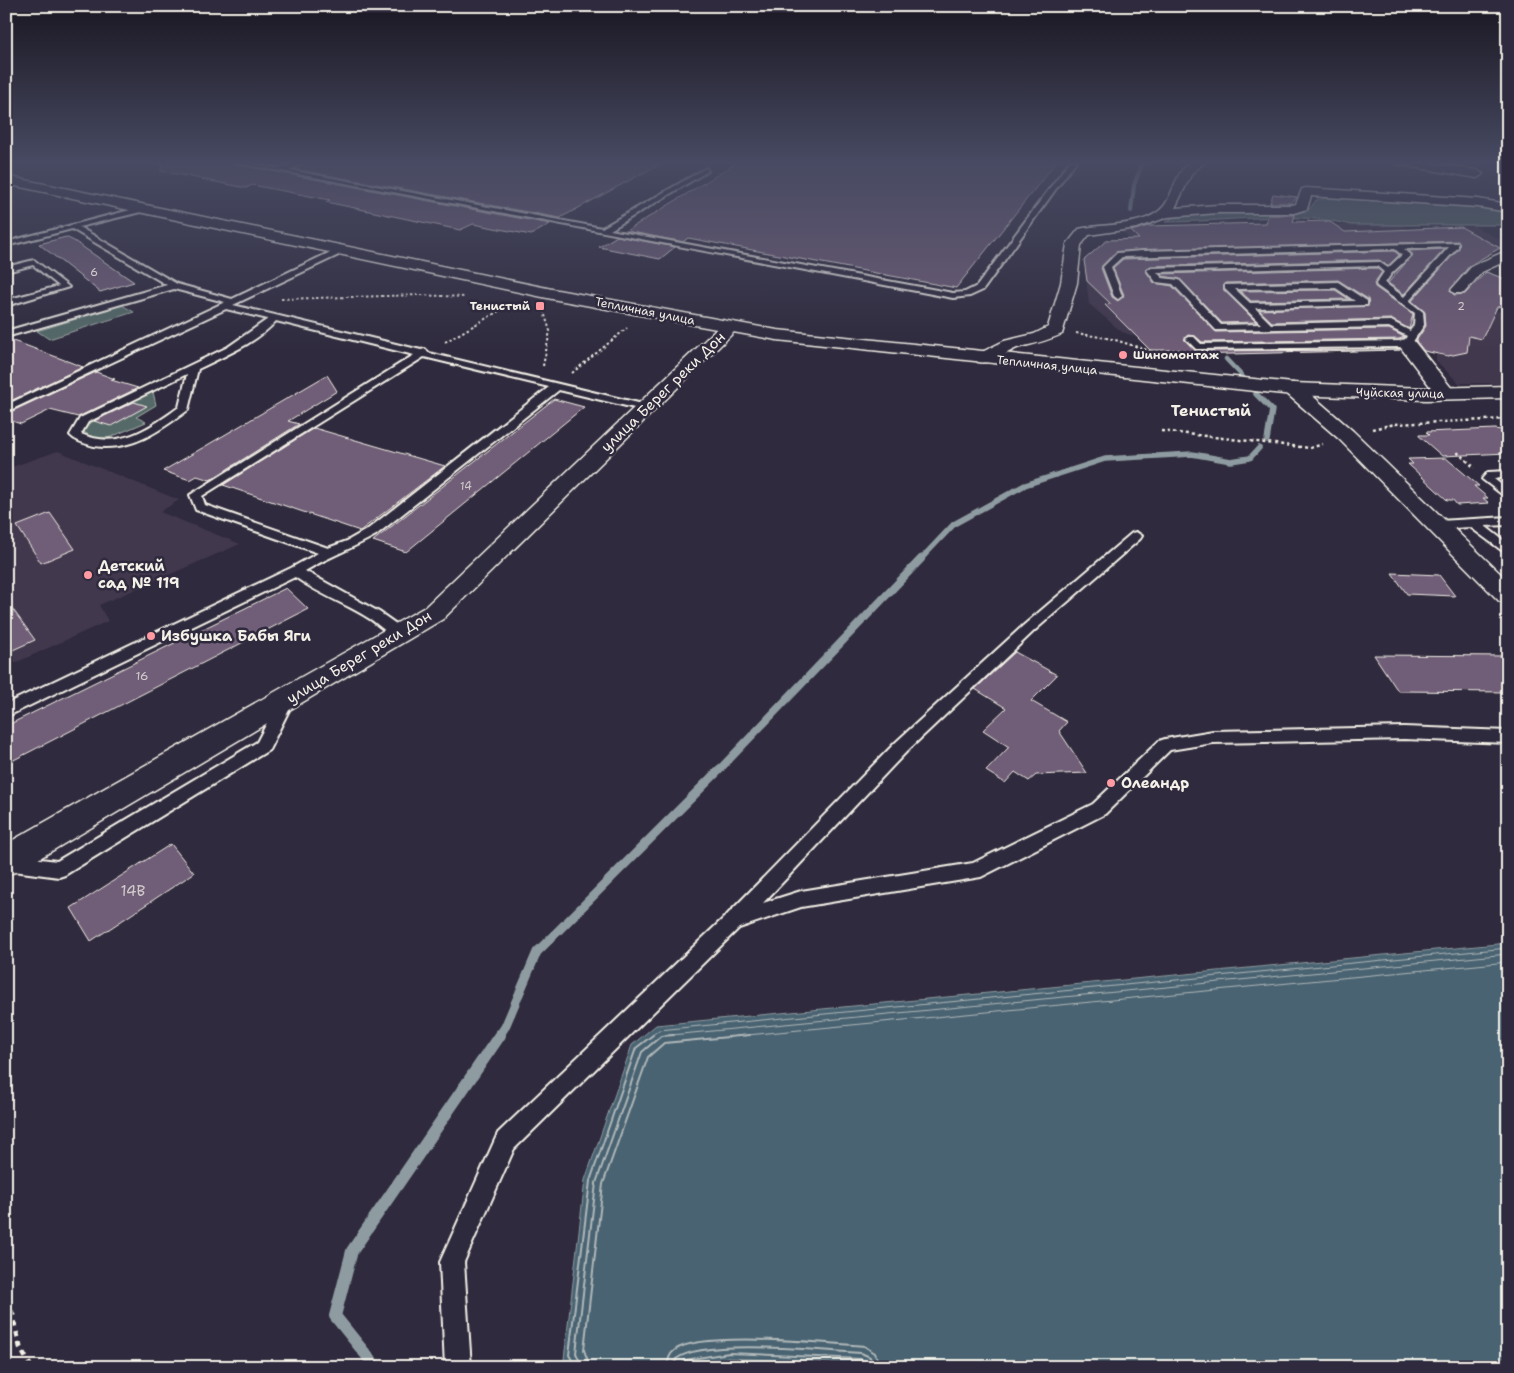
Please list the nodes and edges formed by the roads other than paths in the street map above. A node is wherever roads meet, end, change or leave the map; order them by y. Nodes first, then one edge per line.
1 (85, 225) edge
2 (220, 225) edge
3 (573, 225) edge
4 (614, 225) edge
5 (1026, 225) edge
6 (1127, 225) edge
7 (75, 228) junction
8 (604, 231) junction
9 (6, 244) edge
10 (1397, 247) junction
11 (342, 250) junction
12 (1508, 254) edge
13 (6, 270) edge
14 (1388, 272) junction
15 (174, 286) junction
16 (1459, 290) dead end
17 (1118, 296) dead end
18 (1404, 302) junction
19 (6, 303) edge
20 (229, 304) junction
21 (1248, 306) junction
22 (1371, 309) junction
23 (275, 317) junction
24 (1391, 324) junction
25 (729, 327) junction
26 (1269, 327) junction
27 (6, 334) edge
28 (1191, 339) dead end
29 (1410, 339) junction
30 (425, 352) junction
31 (984, 358) junction
32 (193, 368) junction
33 (556, 387) junction
34 (1293, 390) junction
35 (1508, 392) edge
36 (1446, 394) junction
37 (647, 408) junction
38 (6, 409) edge
39 (1508, 474) edge
40 (1508, 496) edge
41 (1508, 521) edge
42 (1473, 523) junction
43 (1439, 525) junction
44 (1136, 536) dead end
45 (1508, 551) edge
46 (328, 552) junction
47 (296, 571) junction
48 (1508, 595) edge
49 (401, 634) junction
50 (285, 702) junction
51 (6, 711) edge
52 (1508, 738) edge
53 (6, 862) edge
54 (733, 921) junction
55 (458, 1367) edge

1 - 7 lane
2 - 11 street, Тепличная улица
3 - 8 lane
4 - 8 lane
5 - 8 lane
6 - 31 street
7 - 9 lane
7 - 15 lane
10 - 14 lane
10 - 17 lane
10 - 18 lane
11 - 20 lane
11 - 25 street, Тепличная улица
12 - 16 street
13 - 19 lane
14 - 18 lane
14 - 26 lane
15 - 20 lane
15 - 27 lane
18 - 29 lane
20 - 23 lane
20 - 38 lane
21 - 22 lane
21 - 22 lane
21 - 26 lane
22 - 24 lane
23 - 30 lane
23 - 32 lane
24 - 26 lane
24 - 29 lane
25 - 31 street, Тепличная улица
25 - 37 street, улица Берег реки Дон
28 - 29 lane
29 - 36 street
30 - 33 lane
30 - 46 lane
31 - 34 street, Тепличная улица
32 - 32 lane
33 - 37 lane
33 - 46 lane
34 - 36 street, Чуйская улица
34 - 43 street
35 - 36 street, Чуйская улица
37 - 49 street, улица Берег реки Дон
39 - 40 lane
41 - 42 lane
42 - 43 lane
42 - 45 lane
43 - 48 street
44 - 54 lane
46 - 47 lane
47 - 49 lane
47 - 51 lane
49 - 50 street, улица Берег реки Дон
50 - 53 street, улица Берег реки Дон
50 - 53 lane
52 - 54 lane
54 - 55 lane

